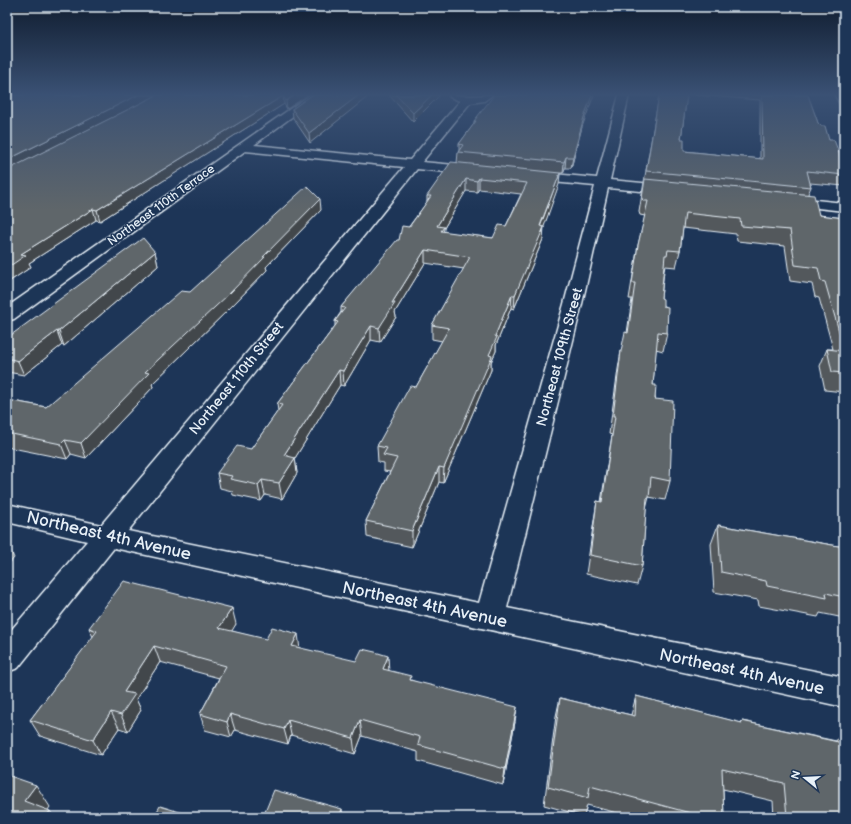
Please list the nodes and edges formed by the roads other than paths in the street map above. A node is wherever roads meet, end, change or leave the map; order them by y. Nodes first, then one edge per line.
1 (261, 133) edge
2 (434, 133) edge
3 (615, 133) edge
4 (242, 147) junction
5 (412, 164) junction
6 (489, 172) edge
7 (519, 175) edge
8 (604, 184) junction
9 (689, 192) edge
10 (774, 200) edge
11 (844, 207) edge
12 (7, 316) edge
13 (7, 513) edge
14 (106, 536) junction
15 (490, 617) junction
16 (7, 658) edge
17 (844, 692) edge

1 - 4 street, Northeast 110th Terrace
2 - 5 street, Northeast 110th Street
3 - 8 street, Northeast 109th Street
4 - 5 street
4 - 12 street, Northeast 110th Terrace
5 - 6 street
5 - 14 street, Northeast 110th Street
7 - 8 street
8 - 9 street
8 - 15 street, Northeast 109th Street
10 - 11 street
13 - 14 street, Northeast 4th Avenue
14 - 15 street, Northeast 4th Avenue
14 - 16 street, Northeast 110th Street
15 - 17 street, Northeast 4th Avenue

